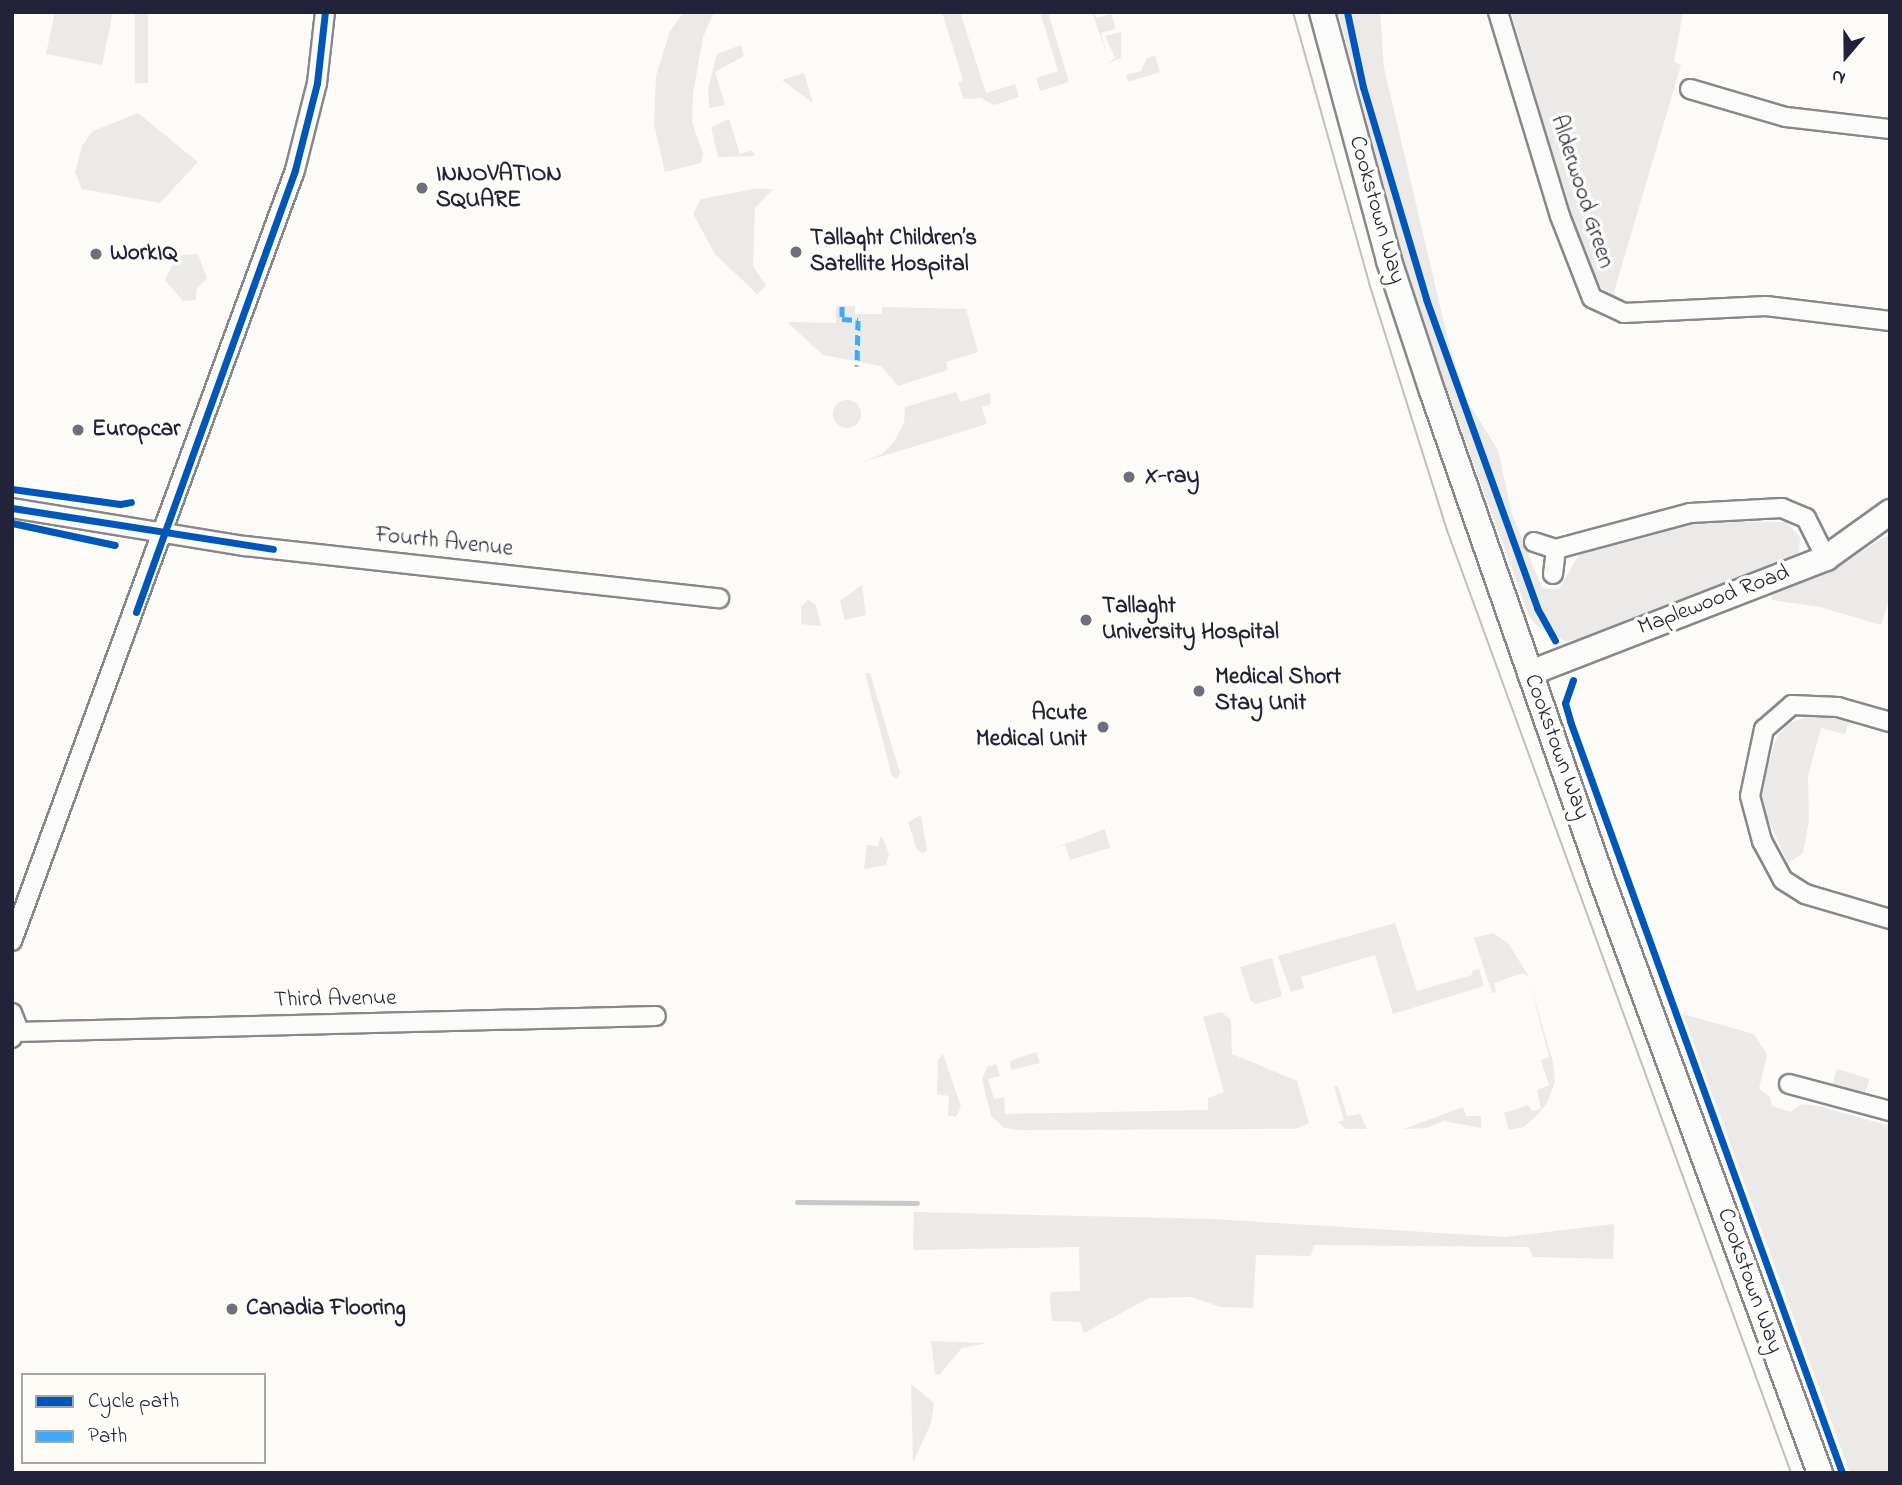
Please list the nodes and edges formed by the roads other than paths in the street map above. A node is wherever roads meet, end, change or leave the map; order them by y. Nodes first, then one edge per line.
1 (325, 12) edge
2 (1322, 12) edge
3 (1498, 12) edge
4 (1690, 89) dead end
5 (1890, 129) edge
6 (1890, 321) edge
7 (12, 508) edge
8 (1890, 512) edge
9 (163, 534) junction
10 (1534, 542) dead end
11 (1556, 549) junction
12 (1826, 558) junction
13 (1553, 574) dead end
14 (719, 598) dead end
15 (1530, 673) junction
16 (1890, 722) edge
17 (1890, 919) edge
18 (12, 942) edge
19 (12, 1013) edge
20 (656, 1016) dead end
21 (14, 1035) edge
22 (1788, 1084) dead end
23 (1890, 1111) edge
24 (1820, 1473) edge

1 - 9 street
2 - 15 street, Cookstown Way
3 - 6 street, Alderwood Green
4 - 5 street
7 - 9 street, Fourth Avenue
8 - 12 street, Maplewood Road
9 - 14 street, Fourth Avenue
9 - 18 street
10 - 11 street
11 - 12 street
11 - 13 street
12 - 15 street, Maplewood Road
15 - 24 street, Cookstown Way
16 - 17 street
19 - 21 street
20 - 21 street, Third Avenue
22 - 23 street

